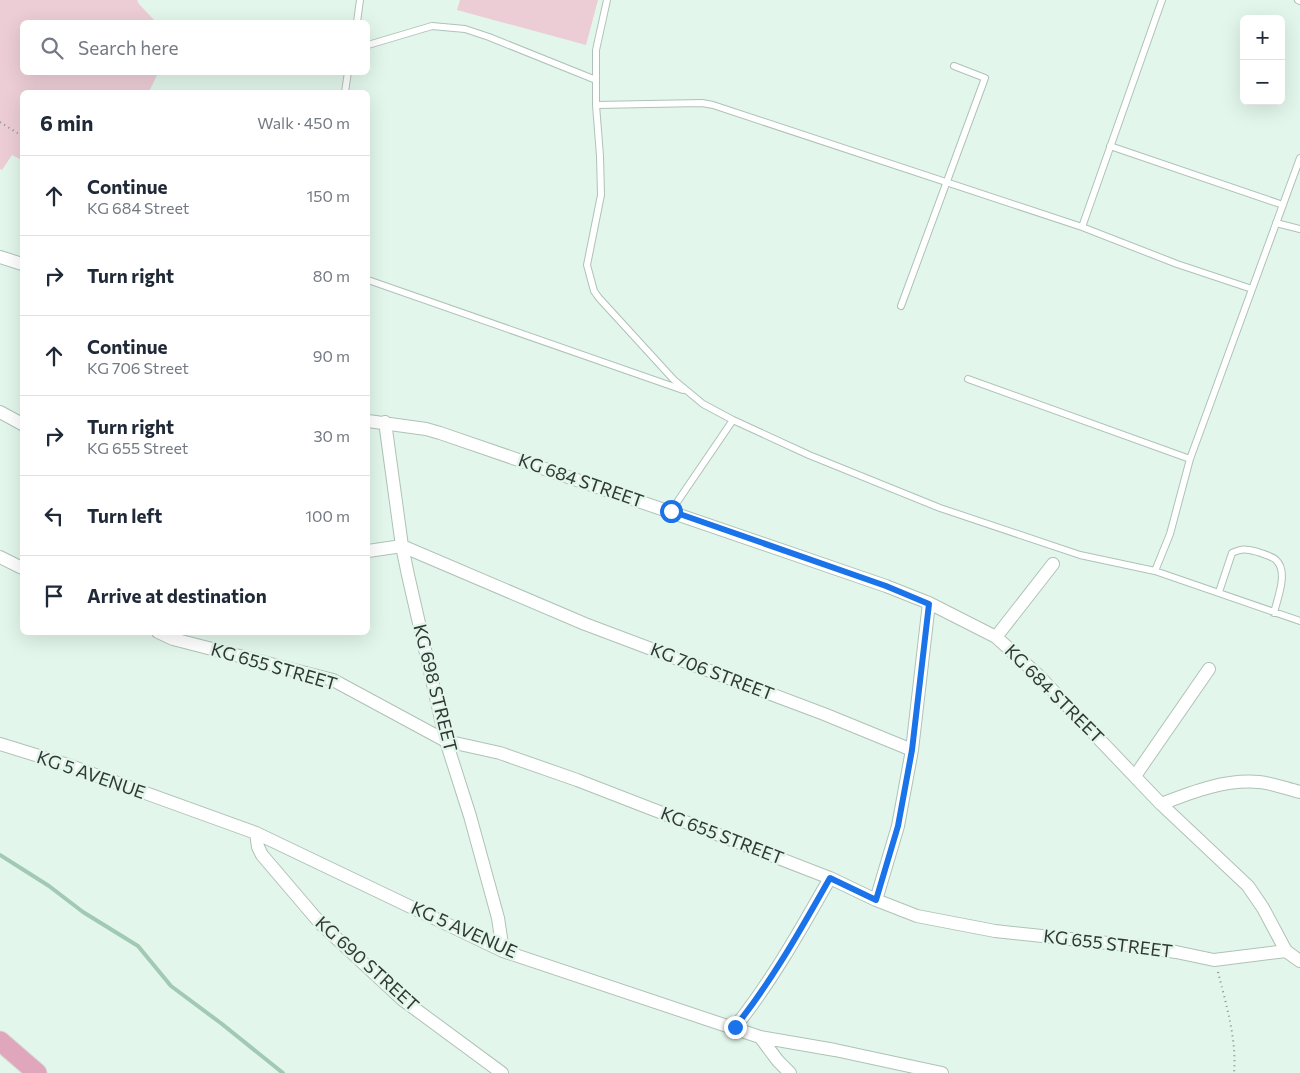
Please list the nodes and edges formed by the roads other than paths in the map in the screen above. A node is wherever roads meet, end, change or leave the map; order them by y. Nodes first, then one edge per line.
1 (360, 0) edge
2 (607, 0) edge
3 (1162, 0) edge
4 (357, 20) edge
5 (370, 44) edge
6 (954, 66) dead end
7 (348, 75) edge
8 (596, 80) junction
9 (345, 90) edge
10 (596, 105) junction
11 (1110, 146) junction
12 (1300, 158) edge
13 (948, 182) junction
14 (1283, 205) junction
15 (1276, 222) junction
16 (1082, 227) junction
17 (1300, 229) edge
18 (0, 257) edge
19 (20, 263) edge
20 (370, 281) edge
21 (1252, 289) junction
22 (901, 306) dead end
23 (968, 379) dead end
24 (687, 391) junction
25 (0, 412) edge
26 (370, 420) edge
27 (733, 420) junction
28 (385, 422) junction
29 (20, 423) edge
30 (1190, 460) junction
31 (671, 511) junction
32 (402, 546) junction
33 (370, 551) edge
34 (0, 558) edge
35 (1053, 564) dead end
36 (20, 567) edge
37 (1155, 571) junction
38 (1218, 592) junction
39 (929, 604) junction
40 (1274, 613) junction
41 (1300, 621) edge
42 (164, 635) edge
43 (996, 637) junction
44 (1209, 669) dead end
45 (446, 740) junction
46 (0, 744) edge
47 (912, 750) junction
48 (1135, 776) junction
49 (1300, 792) edge
50 (1161, 804) junction
51 (256, 833) junction
52 (830, 878) junction
53 (876, 900) junction
54 (504, 951) junction
55 (1286, 951) junction
56 (1300, 961) edge
57 (735, 1027) junction
58 (760, 1037) junction
59 (0, 1041) edge
60 (37, 1073) edge
61 (502, 1073) edge
62 (790, 1073) edge
63 (942, 1073) edge

1 - 4 lane
2 - 8 lane
3 - 11 lane
5 - 8 lane
6 - 13 lane
7 - 9 lane
8 - 10 lane
10 - 13 lane
10 - 24 lane
11 - 14 lane
11 - 16 lane
12 - 14 lane
13 - 16 lane
13 - 22 lane
14 - 15 lane
15 - 17 lane
15 - 21 lane
16 - 21 lane
18 - 19 street
20 - 24 lane
21 - 30 lane
23 - 30 lane
24 - 27 lane
25 - 29 street
26 - 28 street, KG 684 STREET
27 - 31 lane
27 - 37 lane
28 - 31 street, KG 684 STREET
28 - 32 street, KG 698 STREET
30 - 37 lane
31 - 39 street, KG 684 STREET
32 - 33 street
32 - 45 street, KG 698 STREET
32 - 47 street, KG 706 STREET
34 - 36 street
35 - 43 street
37 - 38 lane
38 - 40 lane
38 - 40 lane
39 - 43 street, KG 684 STREET
39 - 47 street
40 - 41 lane
42 - 45 street, KG 655 STREET
43 - 48 street, KG 684 STREET
44 - 48 street
45 - 52 street, KG 655 STREET
45 - 54 street, KG 698 STREET
46 - 51 street, KG 5 AVENUE
47 - 53 street
48 - 50 street, KG 684 STREET
49 - 50 street
50 - 55 street, KG 684 STREET
51 - 54 street, KG 5 AVENUE
51 - 61 street, KG 690 STREET
52 - 53 street, KG 655 STREET
52 - 57 street
53 - 55 street, KG 655 STREET
54 - 57 street, KG 5 AVENUE
55 - 56 street
57 - 58 street, KG 5 AVENUE
58 - 62 street
58 - 63 street, KG 5 AVENUE
59 - 60 main road

